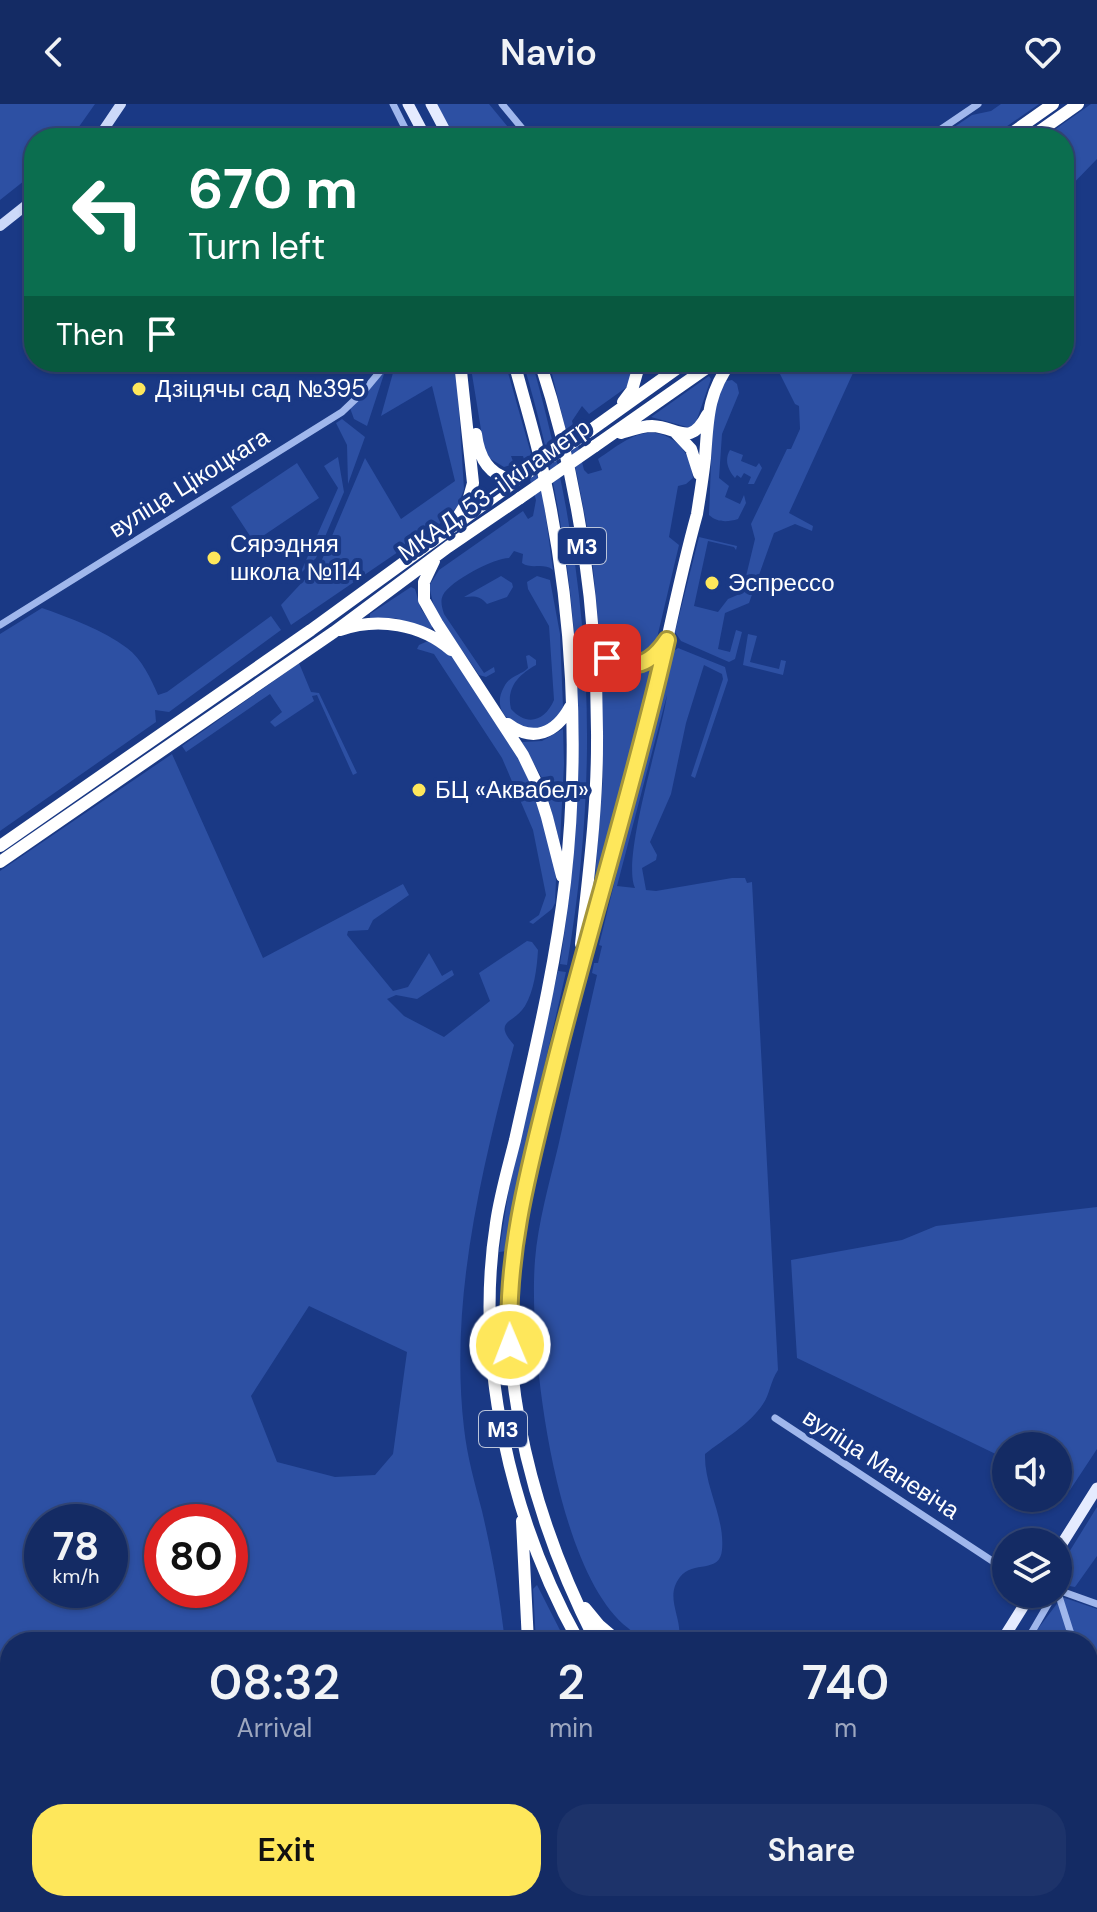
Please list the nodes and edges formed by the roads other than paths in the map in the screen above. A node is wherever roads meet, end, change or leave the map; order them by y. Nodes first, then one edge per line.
1 (121, 104) edge
2 (393, 104) edge
3 (408, 104) edge
4 (431, 104) edge
5 (502, 104) edge
6 (978, 104) edge
7 (1053, 104) edge
8 (1078, 104) edge
9 (105, 128) edge
10 (405, 128) edge
11 (421, 128) edge
12 (444, 128) edge
13 (522, 128) edge
14 (943, 128) edge
15 (1019, 128) edge
16 (1044, 128) edge
17 (24, 207) edge
18 (0, 226) edge
19 (380, 372) edge
20 (461, 372) edge
21 (468, 372) edge
22 (517, 372) edge
23 (543, 372) edge
24 (637, 372) edge
25 (672, 372) edge
26 (701, 372) edge
27 (725, 372) edge
28 (613, 413) junction
29 (708, 414) junction
30 (676, 433) junction
31 (606, 438) junction
32 (517, 480) junction
33 (702, 486) junction
34 (451, 527) junction
35 (448, 547) junction
36 (0, 625) edge
37 (334, 632) junction
38 (593, 640) junction
39 (667, 640) junction
40 (462, 659) junction
41 (217, 704) junction
42 (572, 704) junction
43 (503, 720) junction
44 (0, 846) edge
45 (0, 862) edge
46 (564, 892) junction
47 (578, 971) junction
48 (775, 1418) dead end
49 (1097, 1488) edge
50 (521, 1505) junction
51 (1072, 1528) edge
52 (992, 1561) edge
53 (573, 1593) junction
54 (1072, 1596) edge
55 (1097, 1604) edge
56 (1022, 1608) edge
57 (1047, 1608) edge
58 (1062, 1608) edge
59 (527, 1632) edge
60 (574, 1632) edge
61 (591, 1632) edge
62 (607, 1632) edge
63 (1007, 1632) edge
64 (1032, 1632) edge
65 (1070, 1632) edge

1 - 9 main road
2 - 10 street
3 - 11 main road
4 - 12 main road
5 - 13 street
6 - 14 street
7 - 15 highway
8 - 16 highway
17 - 18 main road
19 - 36 street, вуліца Цікоцкага
20 - 34 highway
21 - 32 highway
22 - 42 highway, М3
23 - 38 highway, М3
24 - 28 highway
25 - 28 highway, МКАД, 53-і кіламетр
26 - 31 highway, МКАД, 53-і кіламетр
27 - 29 highway
28 - 32 highway, МКАД, 53-і кіламетр, bridge
29 - 30 highway
29 - 33 highway
30 - 31 highway
30 - 33 highway
31 - 35 highway, МКАД, 53-і кіламетр, bridge
32 - 34 highway, МКАД, 53-і кіламетр
33 - 39 highway
34 - 41 highway, МКАД, 53-і кіламетр
35 - 37 highway, МКАД, 53-і кіламетр
35 - 40 highway
37 - 40 highway
37 - 41 highway, МКАД, 53-і кіламетр
38 - 39 highway
38 - 47 highway, М3
39 - 47 highway
40 - 43 highway
41 - 44 highway
41 - 45 highway
42 - 43 highway
42 - 46 highway, М3
43 - 46 highway
46 - 50 highway, М3
47 - 53 highway, М3
48 - 52 street, вуліца Маневіча
49 - 51 main road
50 - 59 highway
50 - 60 highway, М3
53 - 61 highway, М3
53 - 62 highway
54 - 55 street
56 - 63 main road
57 - 64 street
58 - 65 street

